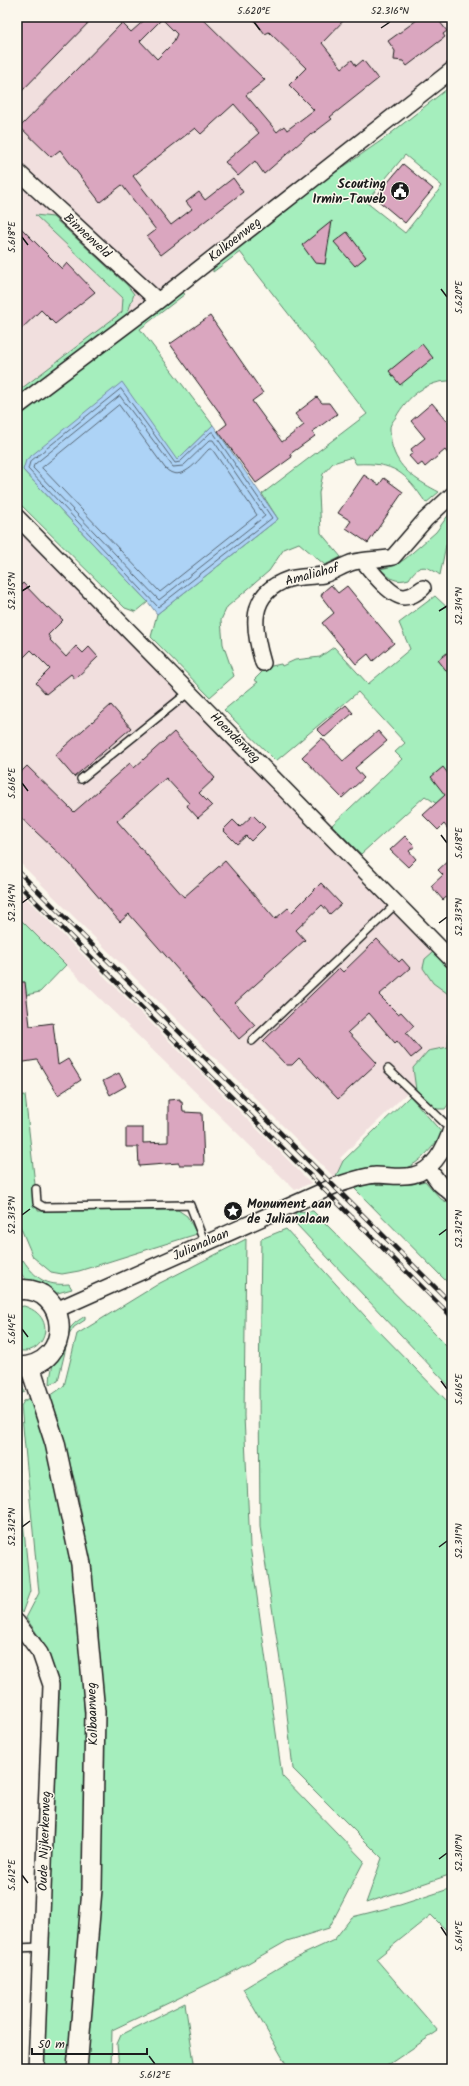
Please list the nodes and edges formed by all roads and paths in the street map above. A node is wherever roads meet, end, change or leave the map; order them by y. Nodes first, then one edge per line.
1 (452, 70) edge
2 (17, 171) edge
3 (158, 301) junction
4 (17, 407) edge
5 (452, 495) edge
6 (17, 517) edge
7 (363, 561) junction
8 (423, 588) dead end
9 (263, 663) dead end
10 (189, 692) junction
11 (81, 779) dead end
12 (397, 903) junction
13 (452, 960) edge
14 (252, 1041) dead end
15 (388, 1069) dead end
16 (452, 1128) edge
17 (428, 1168) junction
18 (36, 1189) dead end
19 (452, 1194) edge
20 (205, 1244) junction
21 (17, 1290) edge
22 (56, 1310) junction
23 (23, 1366) edge
24 (17, 1622) edge
25 (41, 1947) junction
26 (17, 1948) edge
27 (36, 2069) edge
28 (77, 2069) edge

1 - 3 street, Kalkoenweg
2 - 3 street, Binnenveld
3 - 4 street, Kalkoenweg
5 - 7 street, Amaliahof
6 - 10 street, Hoenderweg
7 - 8 street
7 - 9 street, Amaliahof
10 - 11 lane
10 - 12 street, Hoenderweg
12 - 13 street, Hoenderweg
12 - 14 lane
15 - 16 lane
16 - 17 street
17 - 19 street
17 - 20 street, Julianalaan
18 - 20 lane
20 - 22 street, Julianalaan
21 - 22 street
22 - 23 street
23 - 28 street, Kolbaanweg
24 - 25 street, Oude Nijkerkerweg
25 - 26 lane
25 - 27 street, Oude Nijkerkerweg

